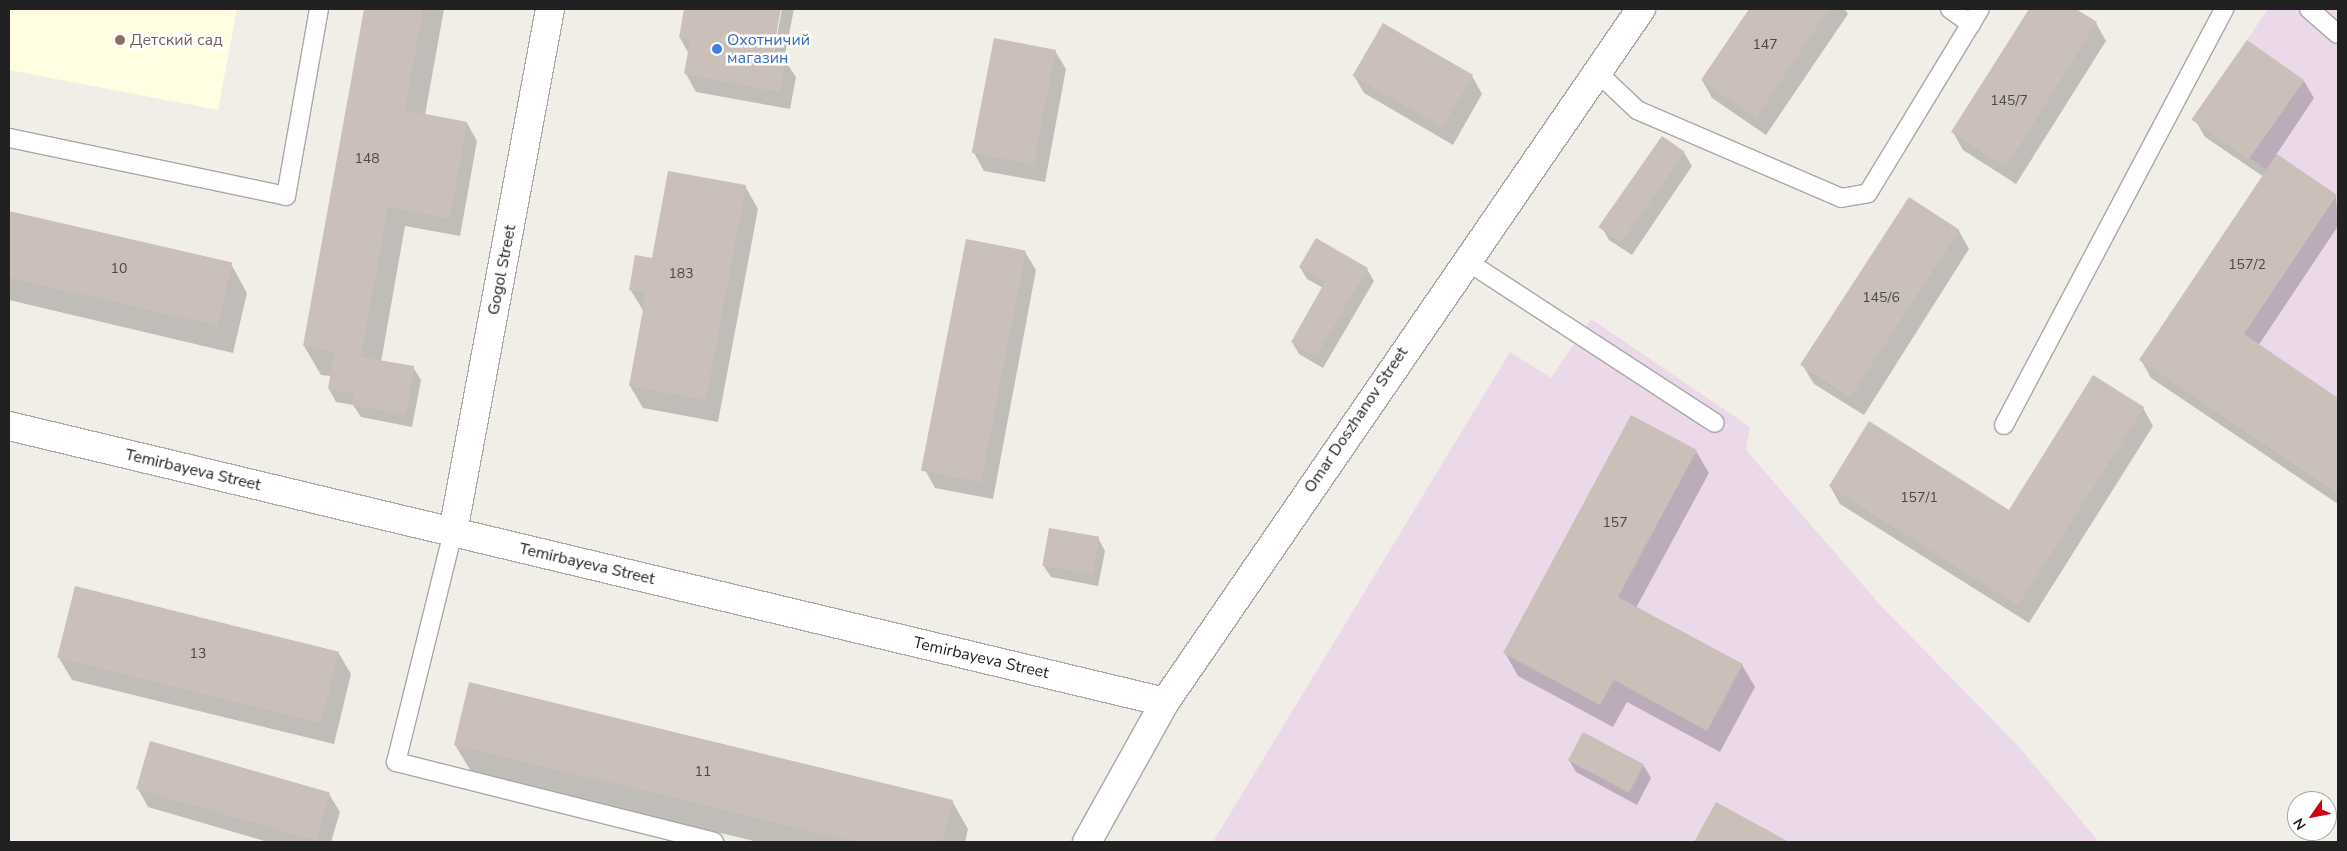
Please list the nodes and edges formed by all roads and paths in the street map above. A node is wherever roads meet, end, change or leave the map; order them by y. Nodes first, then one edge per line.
1 (319, 9) edge
2 (550, 9) edge
3 (1641, 9) edge
4 (1950, 9) edge
5 (1980, 9) edge
6 (2224, 9) edge
7 (2309, 9) edge
8 (1971, 24) junction
9 (2338, 34) edge
10 (1596, 72) junction
11 (9, 138) edge
12 (1465, 260) junction
13 (1714, 423) dead end
14 (2004, 425) dead end
15 (9, 426) edge
16 (453, 532) junction
17 (1166, 702) junction
18 (714, 842) edge
19 (1087, 842) edge

1 - 11 lane
2 - 16 street, Gogol Street
3 - 10 street, Omar Doszhanov Street
4 - 8 lane
5 - 8 lane
6 - 14 lane
7 - 9 lane
8 - 10 lane
10 - 12 street, Omar Doszhanov Street
12 - 13 lane
12 - 17 street, Omar Doszhanov Street
15 - 16 street, Temirbayeva Street
16 - 17 street, Temirbayeva Street
16 - 18 lane
17 - 19 street, Omar Doszhanov Street

